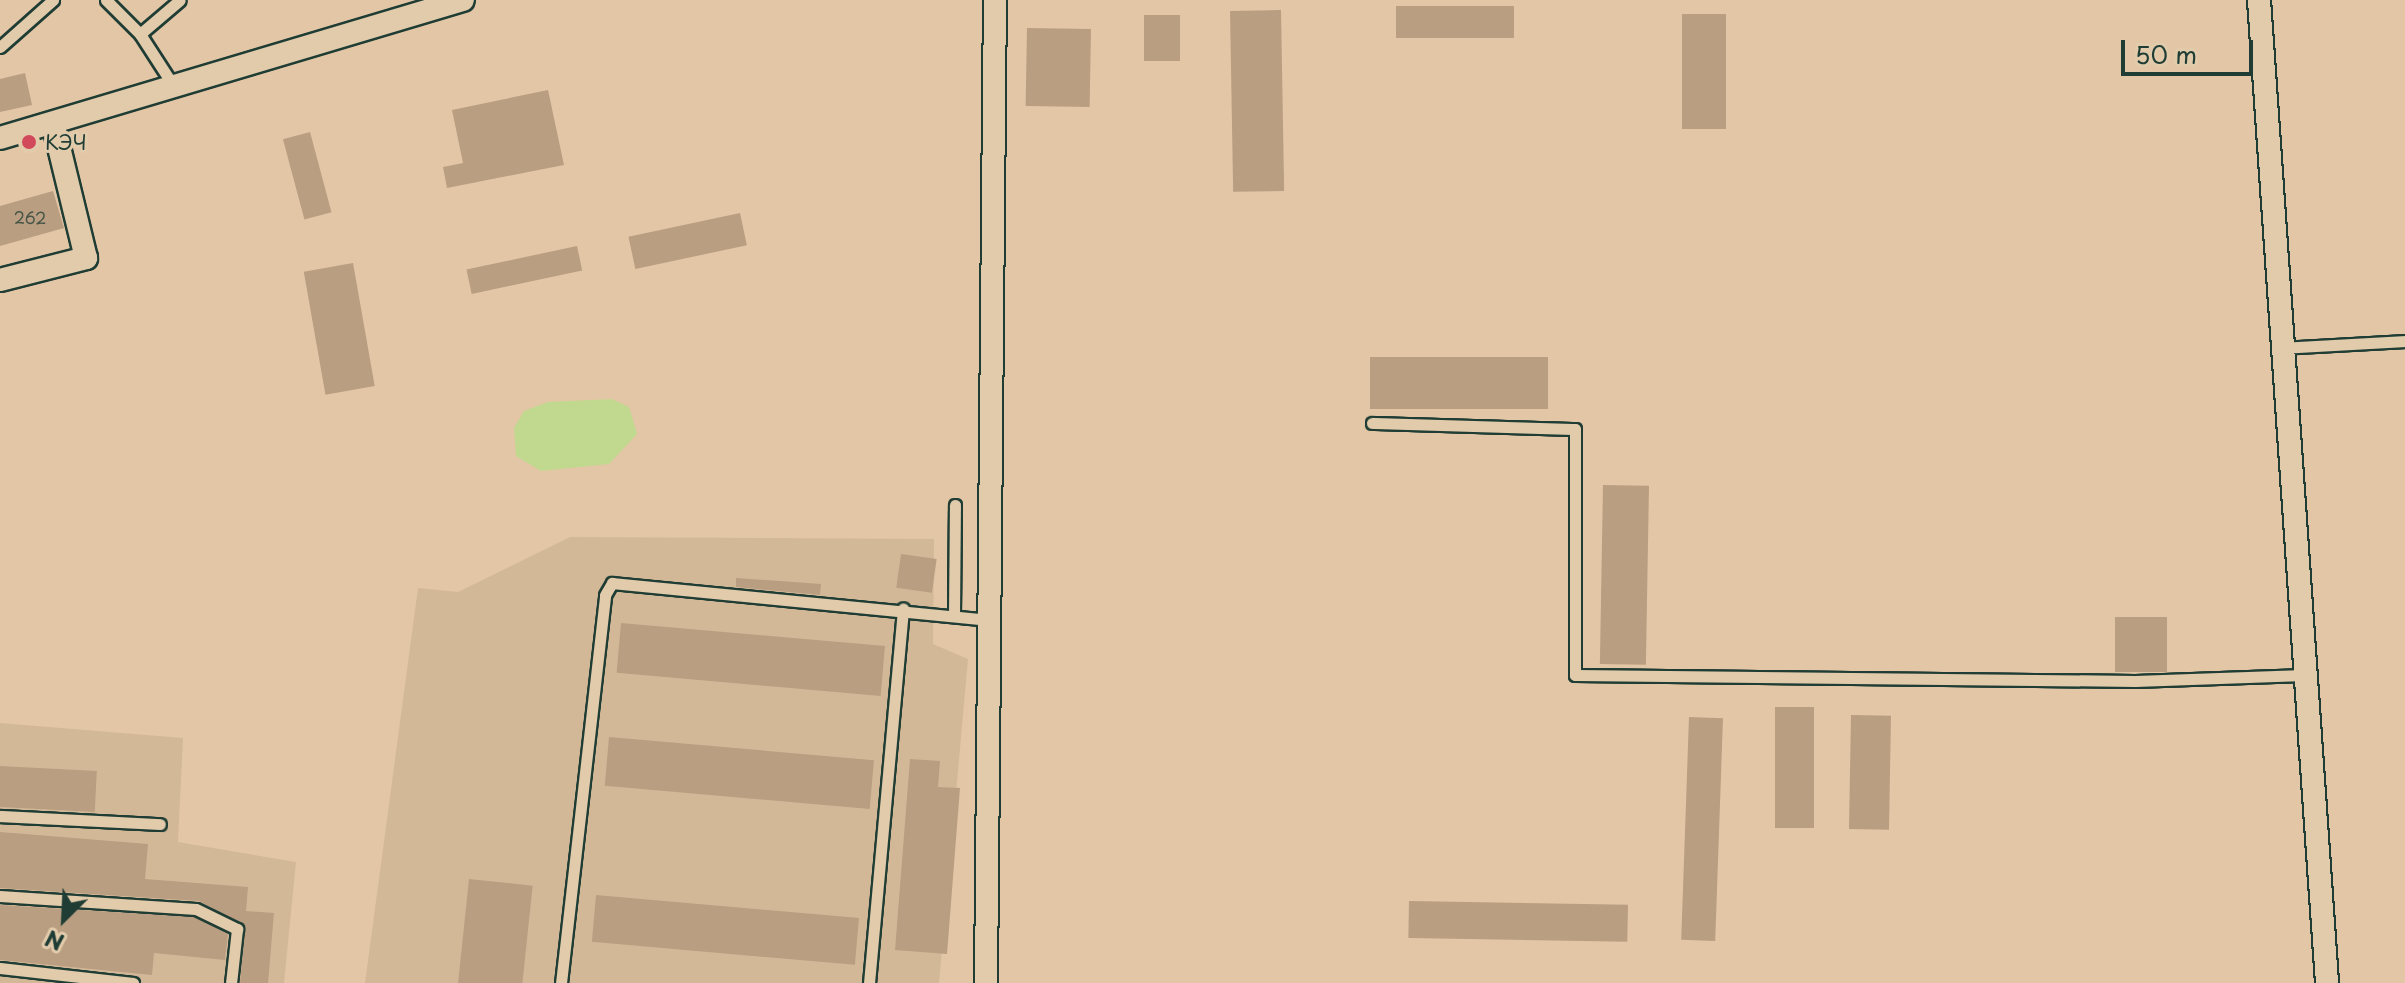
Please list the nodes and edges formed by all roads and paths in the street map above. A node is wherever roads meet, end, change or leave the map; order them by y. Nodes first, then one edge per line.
1 (53, 0) edge
2 (106, 0) edge
3 (180, 0) edge
4 (463, 0) edge
5 (995, 0) edge
6 (2259, 0) edge
7 (140, 34) junction
8 (0, 47) edge
9 (173, 85) junction
10 (53, 123) junction
11 (0, 138) edge
12 (0, 280) edge
13 (2405, 341) edge
14 (2280, 348) junction
15 (1372, 423) dead end
16 (955, 505) dead end
17 (903, 609) junction
18 (954, 615) junction
19 (989, 620) junction
20 (2304, 675) junction
21 (0, 816) edge
22 (160, 824) dead end
23 (0, 896) edge
24 (0, 968) edge
25 (133, 983) edge
26 (231, 983) edge
27 (561, 983) edge
28 (869, 983) edge
29 (986, 983) edge
30 (2327, 983) edge

1 - 8 lane
2 - 7 lane
3 - 7 lane
4 - 9 street
5 - 19 street
6 - 14 street
7 - 9 lane
9 - 10 street
10 - 11 street
10 - 12 street
13 - 14 lane
14 - 20 street
15 - 20 lane
16 - 18 lane
17 - 18 lane
17 - 27 lane
17 - 28 lane
18 - 19 lane
19 - 29 street
20 - 30 street
21 - 22 lane
23 - 26 lane
24 - 25 lane

